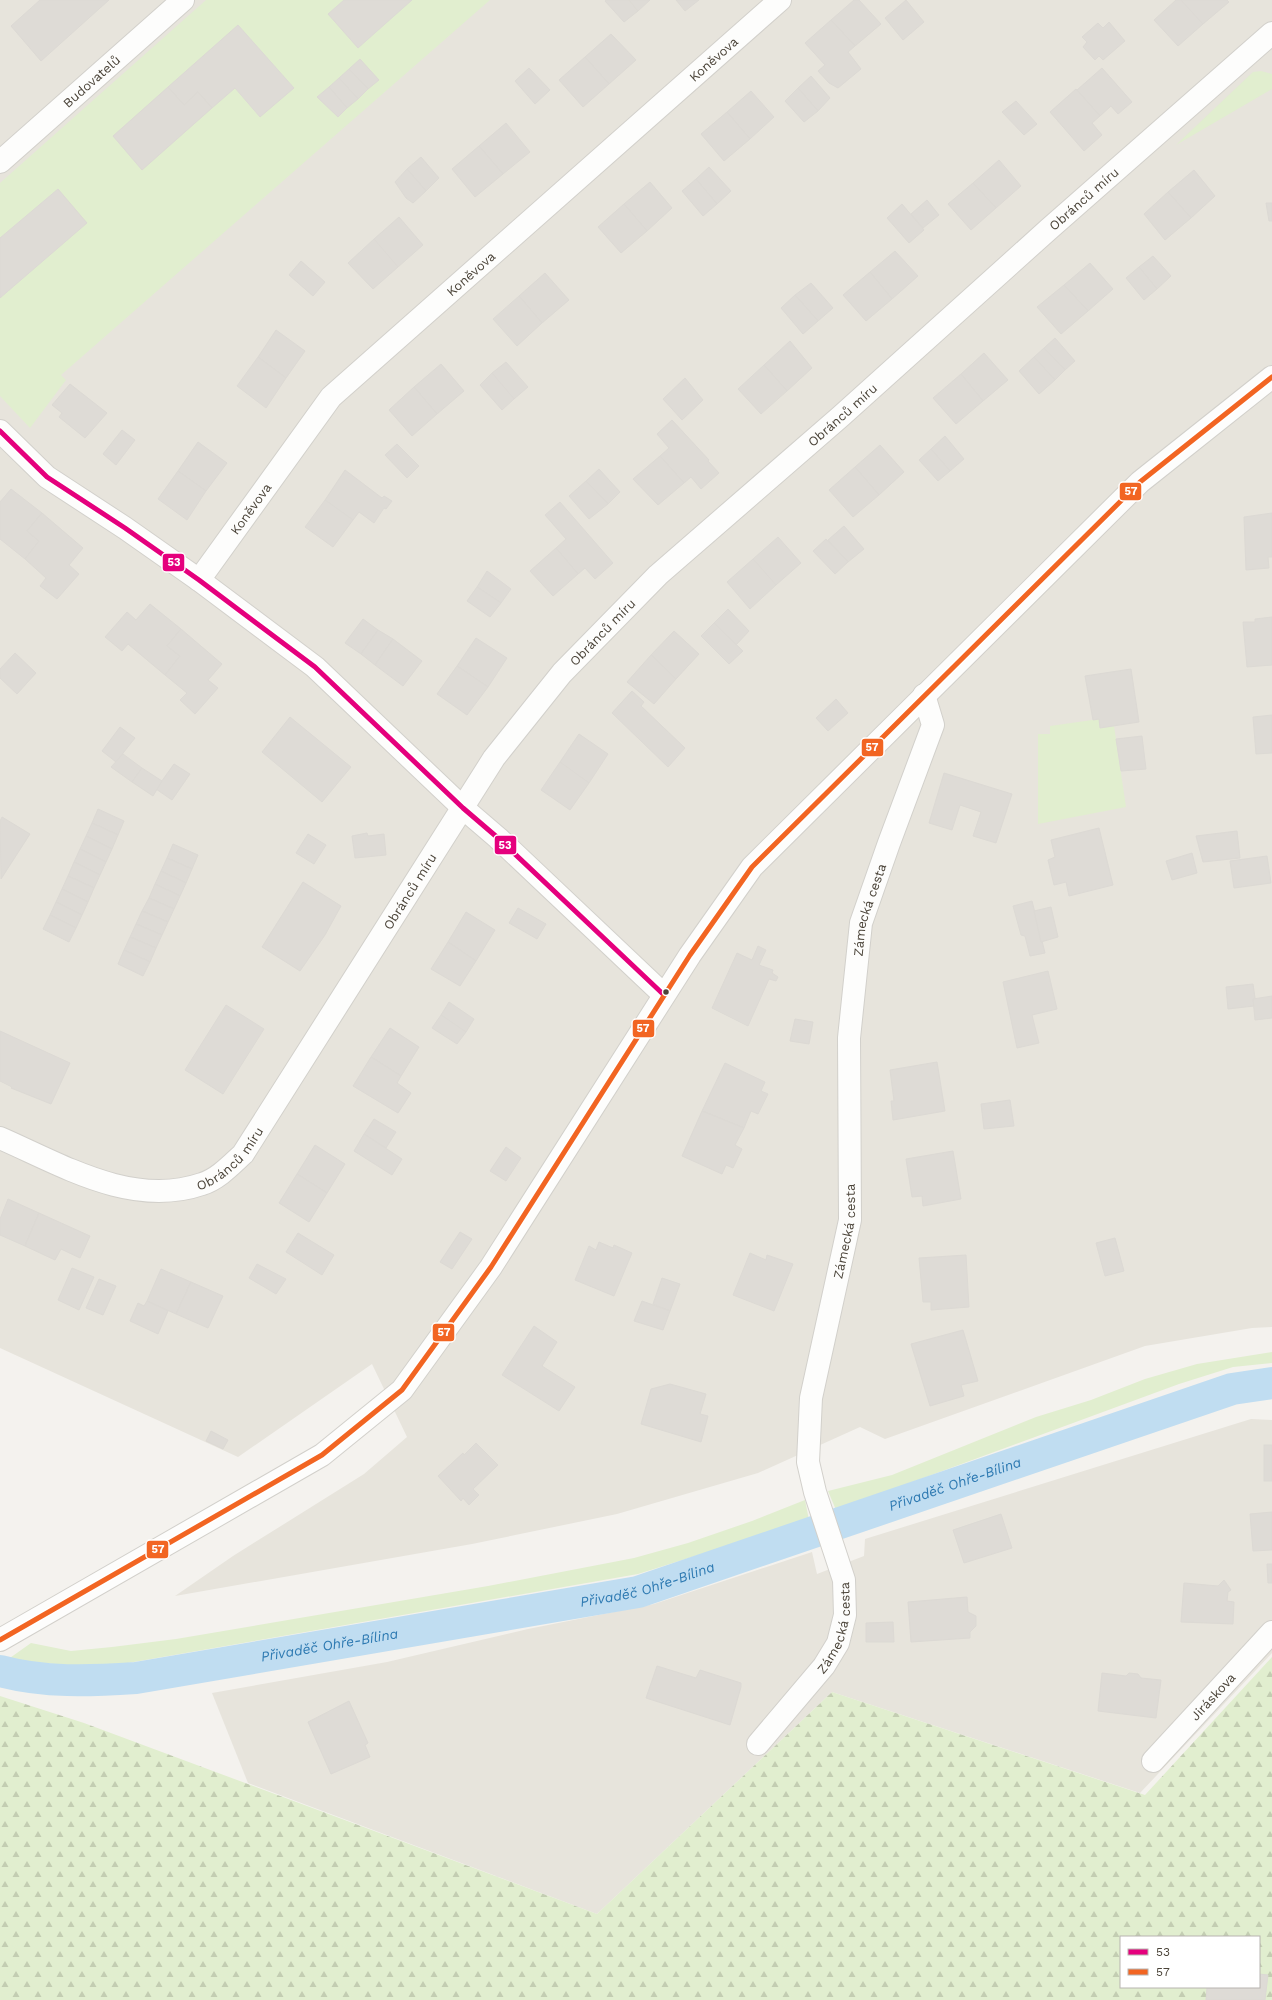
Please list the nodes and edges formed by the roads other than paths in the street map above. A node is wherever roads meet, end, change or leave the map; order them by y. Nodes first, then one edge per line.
1 (183, 0) edge
2 (780, 0) edge
3 (1272, 33) edge
4 (0, 162) edge
5 (1272, 377) edge
6 (0, 431) edge
7 (199, 580) junction
8 (924, 696) junction
9 (462, 808) junction
10 (664, 995) junction
11 (0, 1138) edge
12 (1272, 1632) edge
13 (4, 1637) edge
14 (758, 1744) dead end
15 (1153, 1761) dead end

1 - 4 street, Budovatelů
2 - 7 street, Koněvova
3 - 9 street, Obránců míru
5 - 8 street
6 - 7 street
7 - 9 street
8 - 10 street
8 - 14 street, Zámecká cesta
9 - 10 street
9 - 11 street, Obránců míru
10 - 13 street
12 - 15 street, Jiráskova

